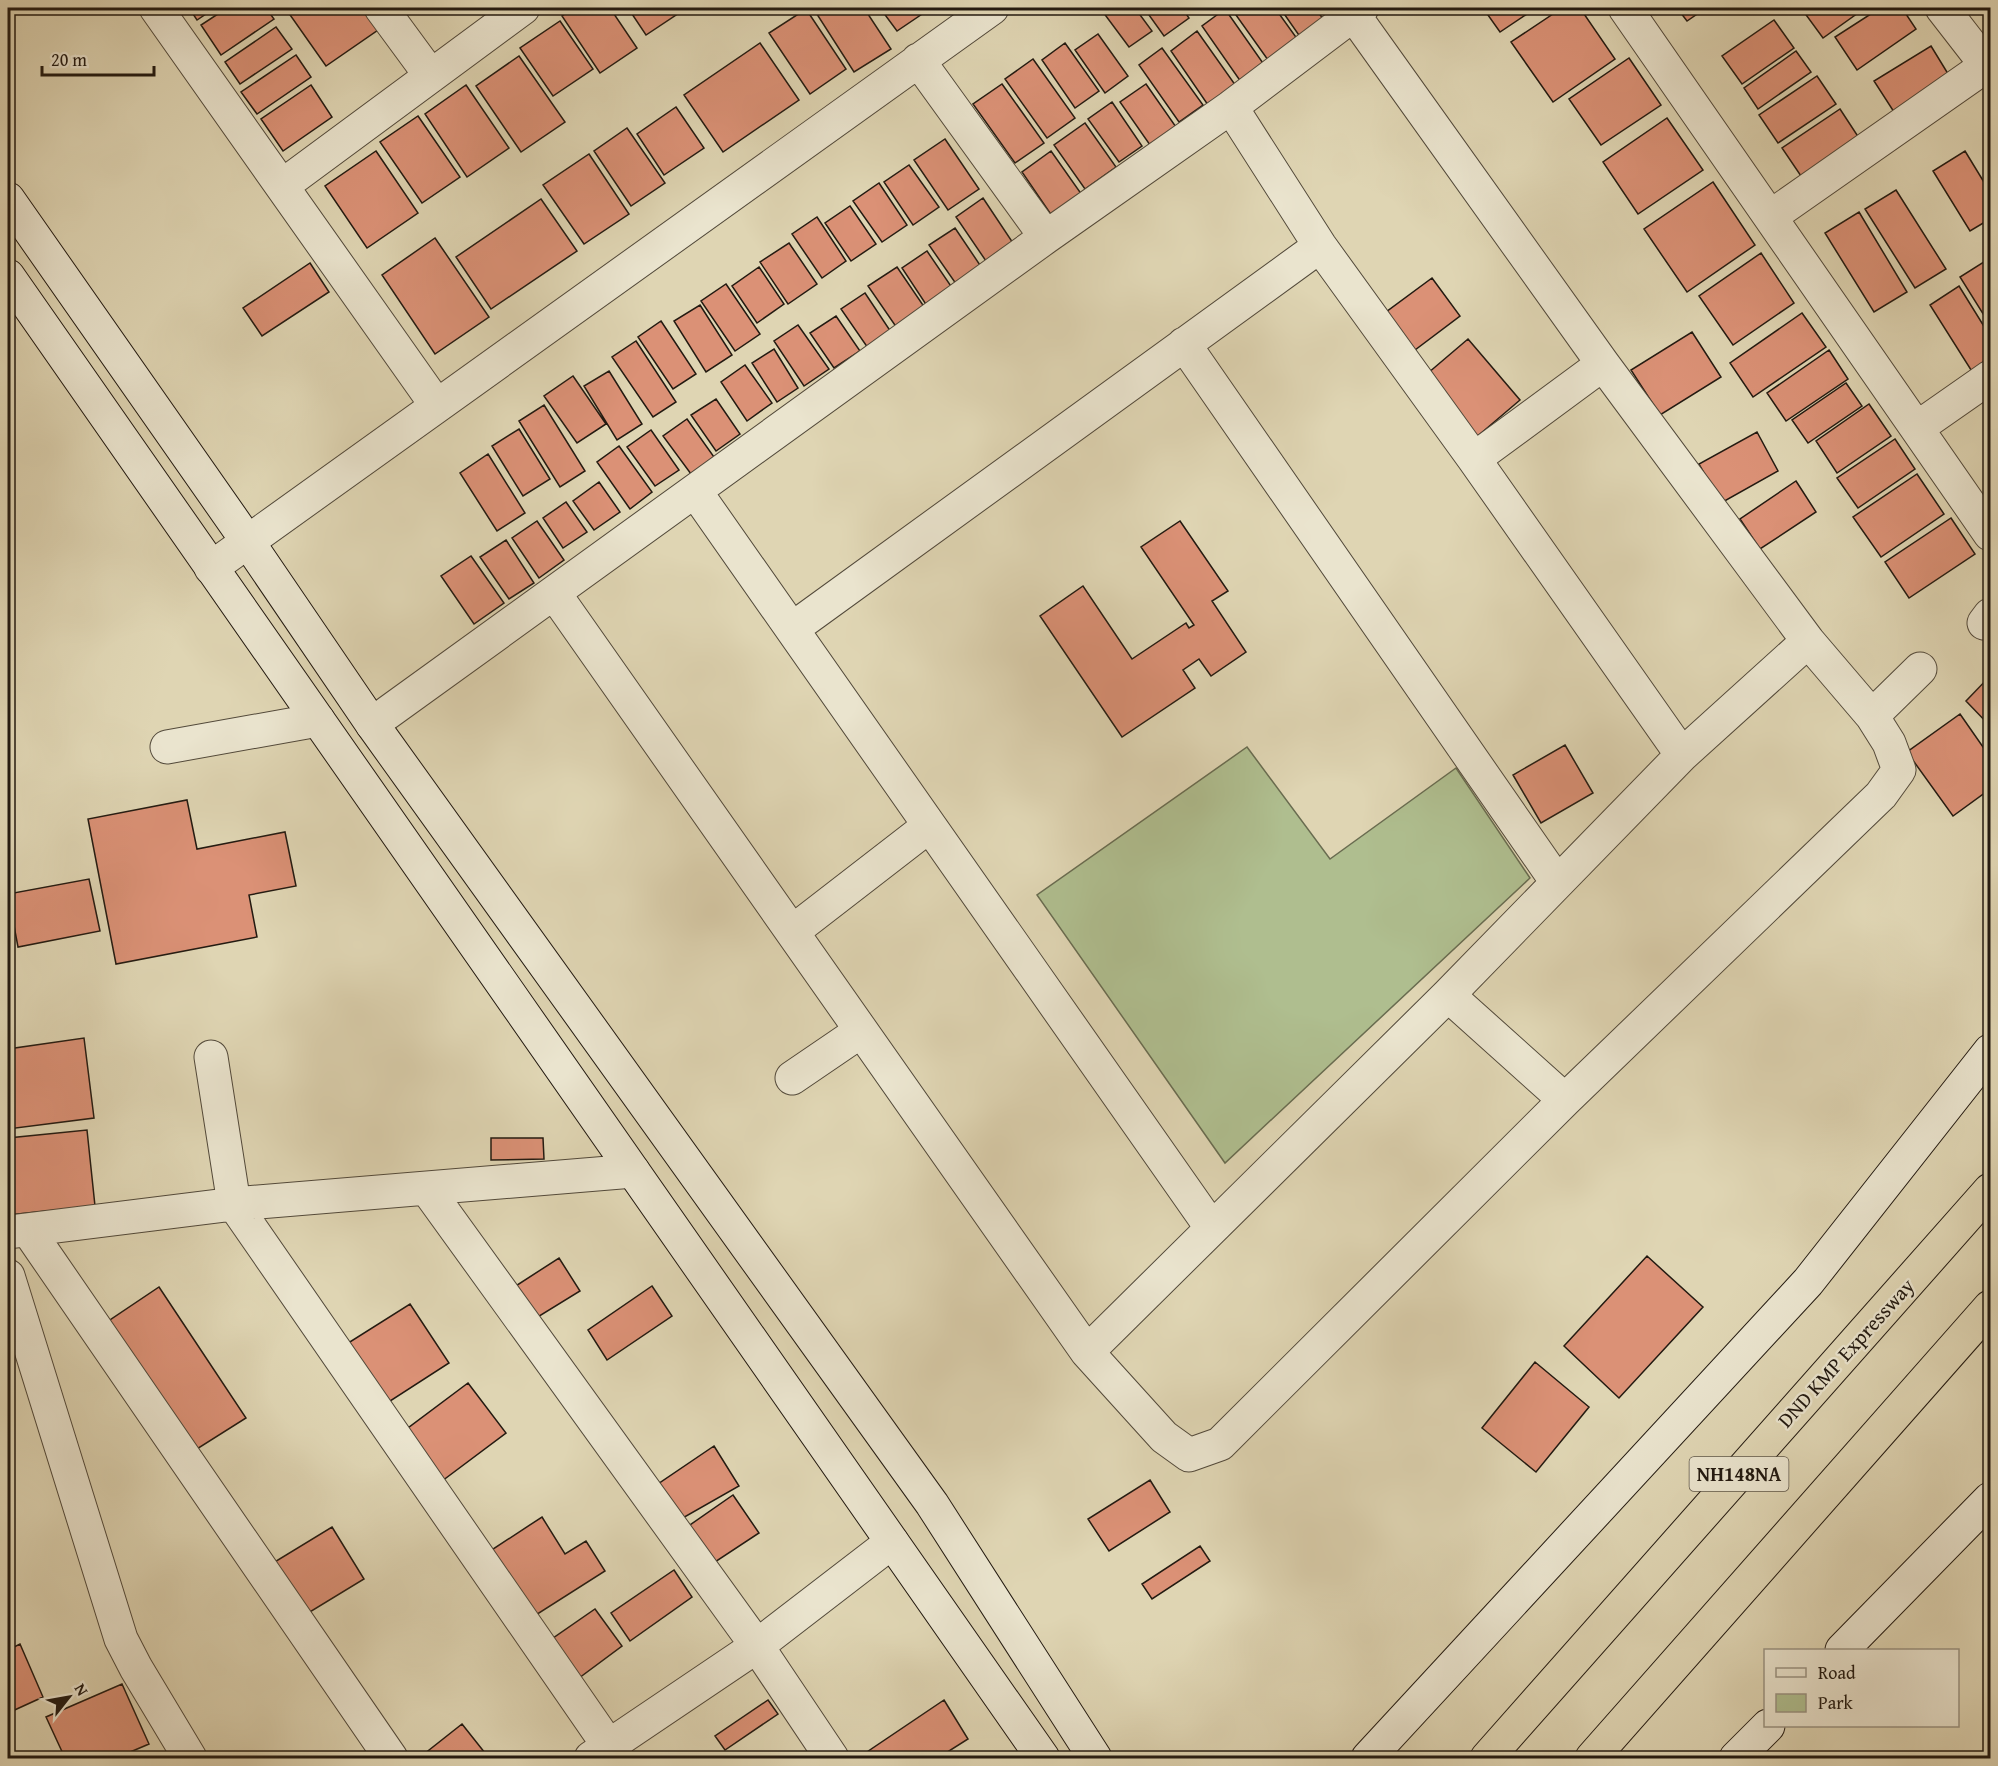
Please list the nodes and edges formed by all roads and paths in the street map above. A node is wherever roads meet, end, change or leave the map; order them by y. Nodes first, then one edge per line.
1 (156, 8) edge
2 (381, 8) edge
3 (524, 8) edge
4 (992, 8) edge
5 (1625, 8) edge
6 (1942, 8) edge
7 (1358, 11) edge
8 (918, 60) junction
9 (1989, 64) edge
10 (431, 76) junction
11 (1231, 107) junction
12 (282, 186) junction
13 (8, 199) edge
14 (1770, 217) junction
15 (1046, 237) junction
16 (1320, 246) junction
17 (12, 290) edge
18 (1184, 344) junction
19 (1603, 364) junction
20 (1990, 377) edge
21 (437, 406) junction
22 (1917, 428) junction
23 (1474, 459) junction
24 (695, 491) junction
25 (1990, 534) edge
26 (248, 542) junction
27 (211, 568) junction
28 (554, 593) junction
29 (792, 629) junction
30 (1808, 641) junction
31 (1920, 669) dead end
32 (1872, 716) junction
33 (318, 720) junction
34 (372, 724) junction
35 (167, 747) dead end
36 (1682, 755) junction
37 (929, 826) junction
38 (1557, 882) junction
39 (792, 932) junction
40 (1448, 995) junction
41 (861, 1031) junction
42 (1990, 1051) edge
43 (211, 1057) dead end
44 (792, 1078) dead end
45 (1565, 1100) junction
46 (633, 1171) junction
47 (427, 1189) junction
48 (1990, 1190) edge
49 (234, 1204) junction
50 (1211, 1227) junction
51 (18, 1231) edge
52 (8, 1276) edge
53 (1990, 1307) edge
54 (1087, 1352) junction
55 (1990, 1499) edge
56 (892, 1542) junction
57 (757, 1646) junction
58 (1843, 1649) edge
59 (1766, 1727) edge
60 (605, 1754) edge
61 (190, 1758) edge
62 (391, 1758) edge
63 (832, 1758) edge
64 (1043, 1758) edge
65 (1095, 1758) edge
66 (1368, 1758) edge
67 (1487, 1758) edge
68 (1592, 1758) edge
69 (1736, 1758) edge

1 - 12 street
2 - 10 street
3 - 10 street
4 - 8 street
5 - 14 street
6 - 9 street
7 - 11 street
7 - 19 street
8 - 15 street
8 - 21 street
9 - 14 street
10 - 12 street
11 - 15 street
11 - 16 street
12 - 21 street
13 - 26 street
14 - 22 street
15 - 24 street
16 - 18 street
16 - 23 street
17 - 27 street
18 - 29 street
18 - 38 street
19 - 23 street
19 - 30 street
20 - 22 street
21 - 26 street
22 - 25 street
23 - 36 street
24 - 28 street
24 - 29 street
26 - 27 street
26 - 34 street
27 - 33 street
28 - 34 street
28 - 39 street
29 - 37 street
30 - 32 street
30 - 36 street
31 - 32 street
32 - 45 street
33 - 35 street
33 - 46 street
34 - 65 street
36 - 38 street
37 - 39 street
37 - 50 street
38 - 40 street
39 - 41 street
40 - 45 street
40 - 50 street
41 - 44 street
41 - 54 street
42 - 66 street
43 - 49 street
45 - 54 street
46 - 47 street
46 - 56 street
47 - 49 street
47 - 57 street
48 - 67 highway, DND KMP Expressway / NH148NA
49 - 51 street
49 - 60 street
50 - 54 street
51 - 62 street
52 - 61 street
53 - 68 highway, NH148NA
55 - 58 street
56 - 57 street
56 - 64 street
57 - 60 street
57 - 63 street
59 - 69 street

